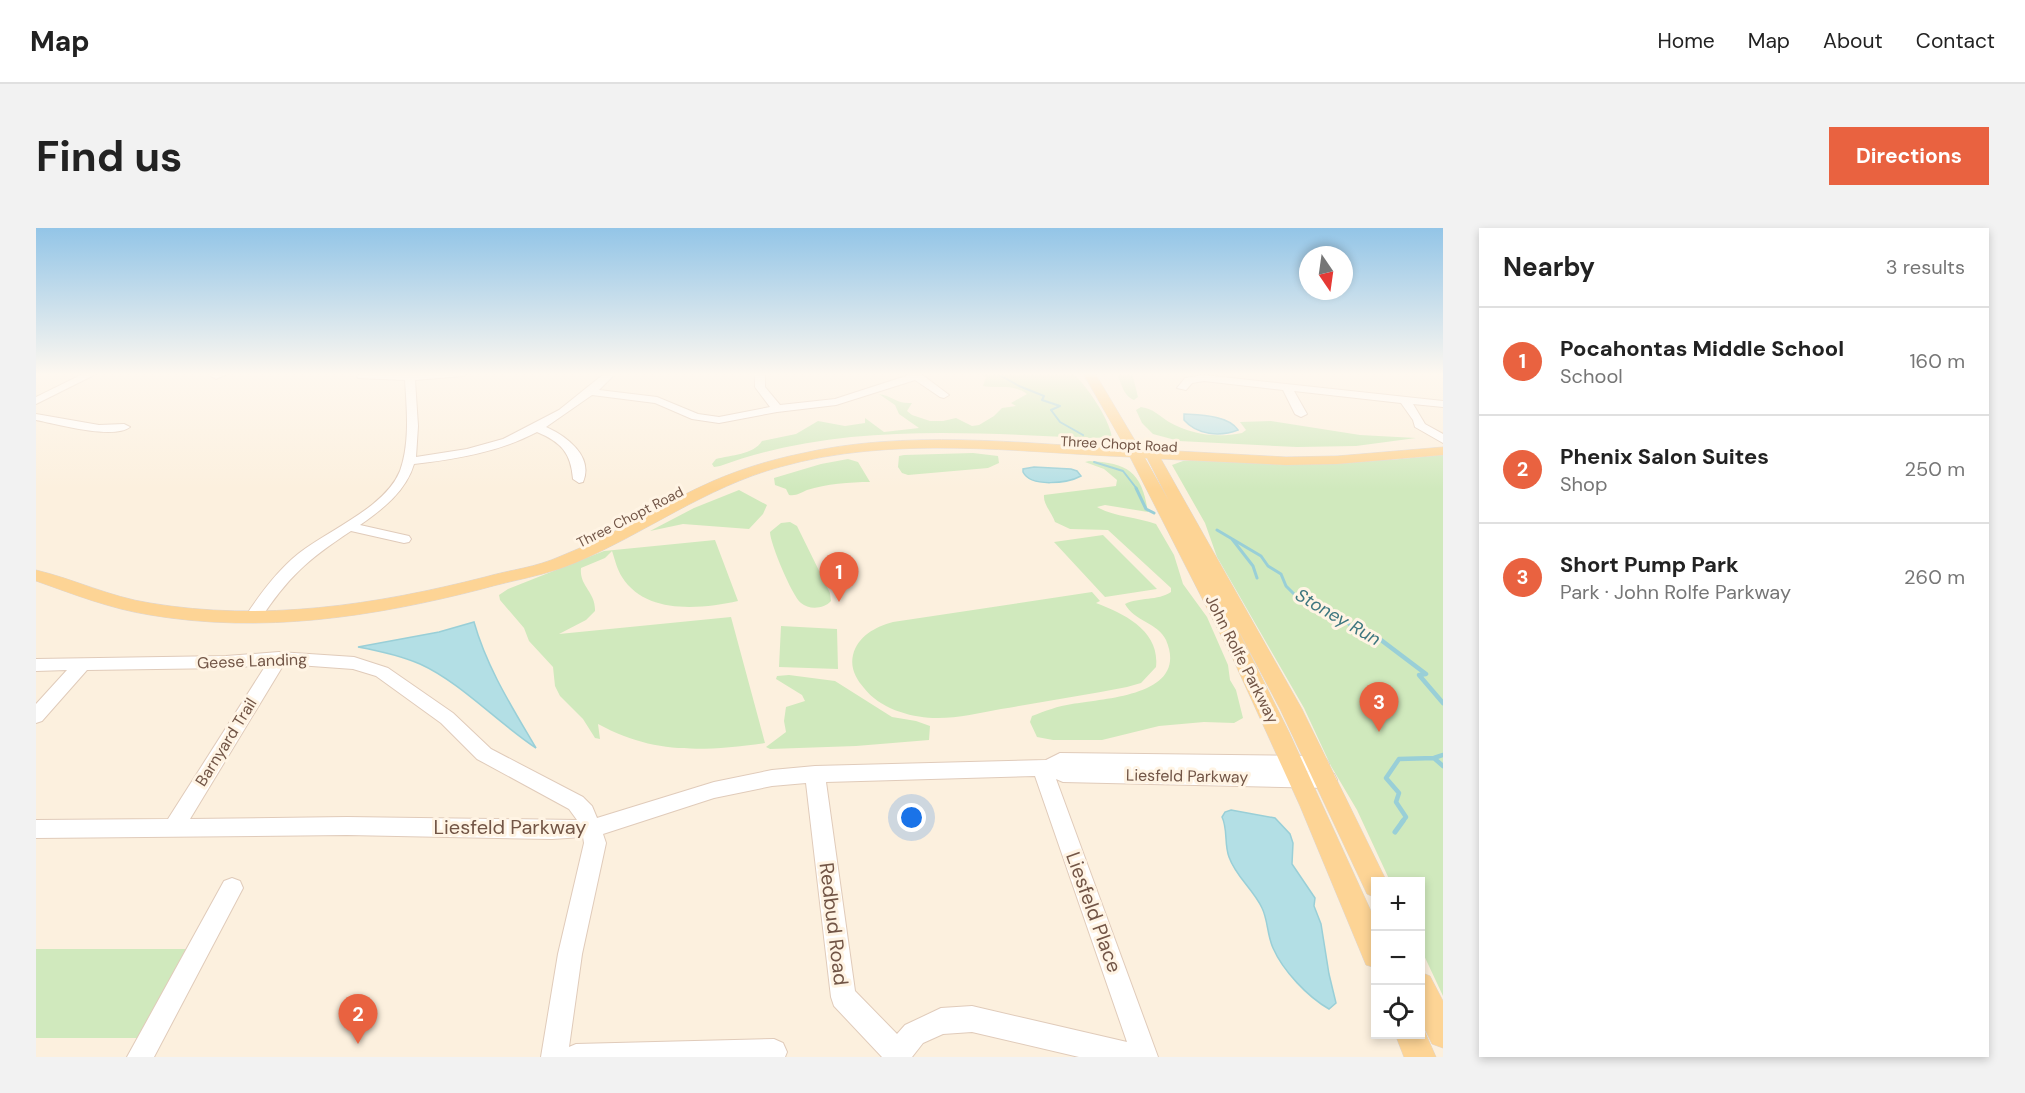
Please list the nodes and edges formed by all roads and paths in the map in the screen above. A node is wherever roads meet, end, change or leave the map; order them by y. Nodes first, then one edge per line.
1 (412, 412) edge
2 (565, 412) edge
3 (684, 412) edge
4 (763, 412) edge
5 (1115, 412) edge
6 (1122, 412) edge
7 (1413, 412) edge
8 (36, 417) edge
9 (1419, 420) junction
10 (124, 427) dead end
11 (536, 427) junction
12 (1443, 433) edge
13 (1443, 441) edge
14 (1141, 450) junction
15 (1443, 451) edge
16 (408, 461) junction
17 (579, 479) dead end
18 (347, 526) junction
19 (404, 539) dead end
20 (36, 574) edge
21 (253, 617) junction
22 (279, 657) junction
23 (36, 665) edge
24 (82, 665) junction
25 (36, 716) edge
26 (1045, 768) junction
27 (1310, 772) junction
28 (816, 774) junction
29 (174, 828) junction
30 (591, 828) junction
31 (36, 829) edge
32 (1371, 877) edge
33 (232, 888) dead end
34 (1371, 941) edge
35 (1425, 996) edge
36 (1443, 1033) edge
37 (1412, 1039) edge
38 (774, 1052) dead end
39 (897, 1055) edge
40 (140, 1057) edge
41 (554, 1057) edge
42 (576, 1057) edge
43 (1134, 1057) edge
44 (1145, 1057) edge
45 (1420, 1057) edge

1 - 16 street
2 - 11 street
3 - 4 street
5 - 14 main road, John Rolfe Parkway
6 - 14 main road, John Rolfe Parkway
7 - 9 street
8 - 10 street
9 - 12 street
9 - 13 street
11 - 16 street
11 - 17 street
13 - 14 main road, Three Chopt Road
14 - 15 main road, Three Chopt Road
14 - 21 main road, Three Chopt Road
14 - 27 main road, John Rolfe Parkway
16 - 18 street
18 - 19 street
18 - 21 street
20 - 21 main road, Three Chopt Road
22 - 24 street, Geese Landing
22 - 29 street, Barnyard Trail
22 - 30 street, Geese Landing
23 - 24 street, Geese Landing
24 - 25 street
26 - 27 street, Liesfeld Parkway
26 - 28 street, Liesfeld Parkway
26 - 44 street, Liesfeld Place
27 - 32 main road, John Rolfe Parkway
27 - 34 main road, John Rolfe Parkway
28 - 30 street, Liesfeld Parkway
28 - 39 street, Redbud Road
29 - 30 street, Liesfeld Parkway
29 - 31 street, Liesfeld Parkway
30 - 41 street
33 - 40 street
35 - 36 main road
37 - 45 main road
38 - 42 street
39 - 43 street

